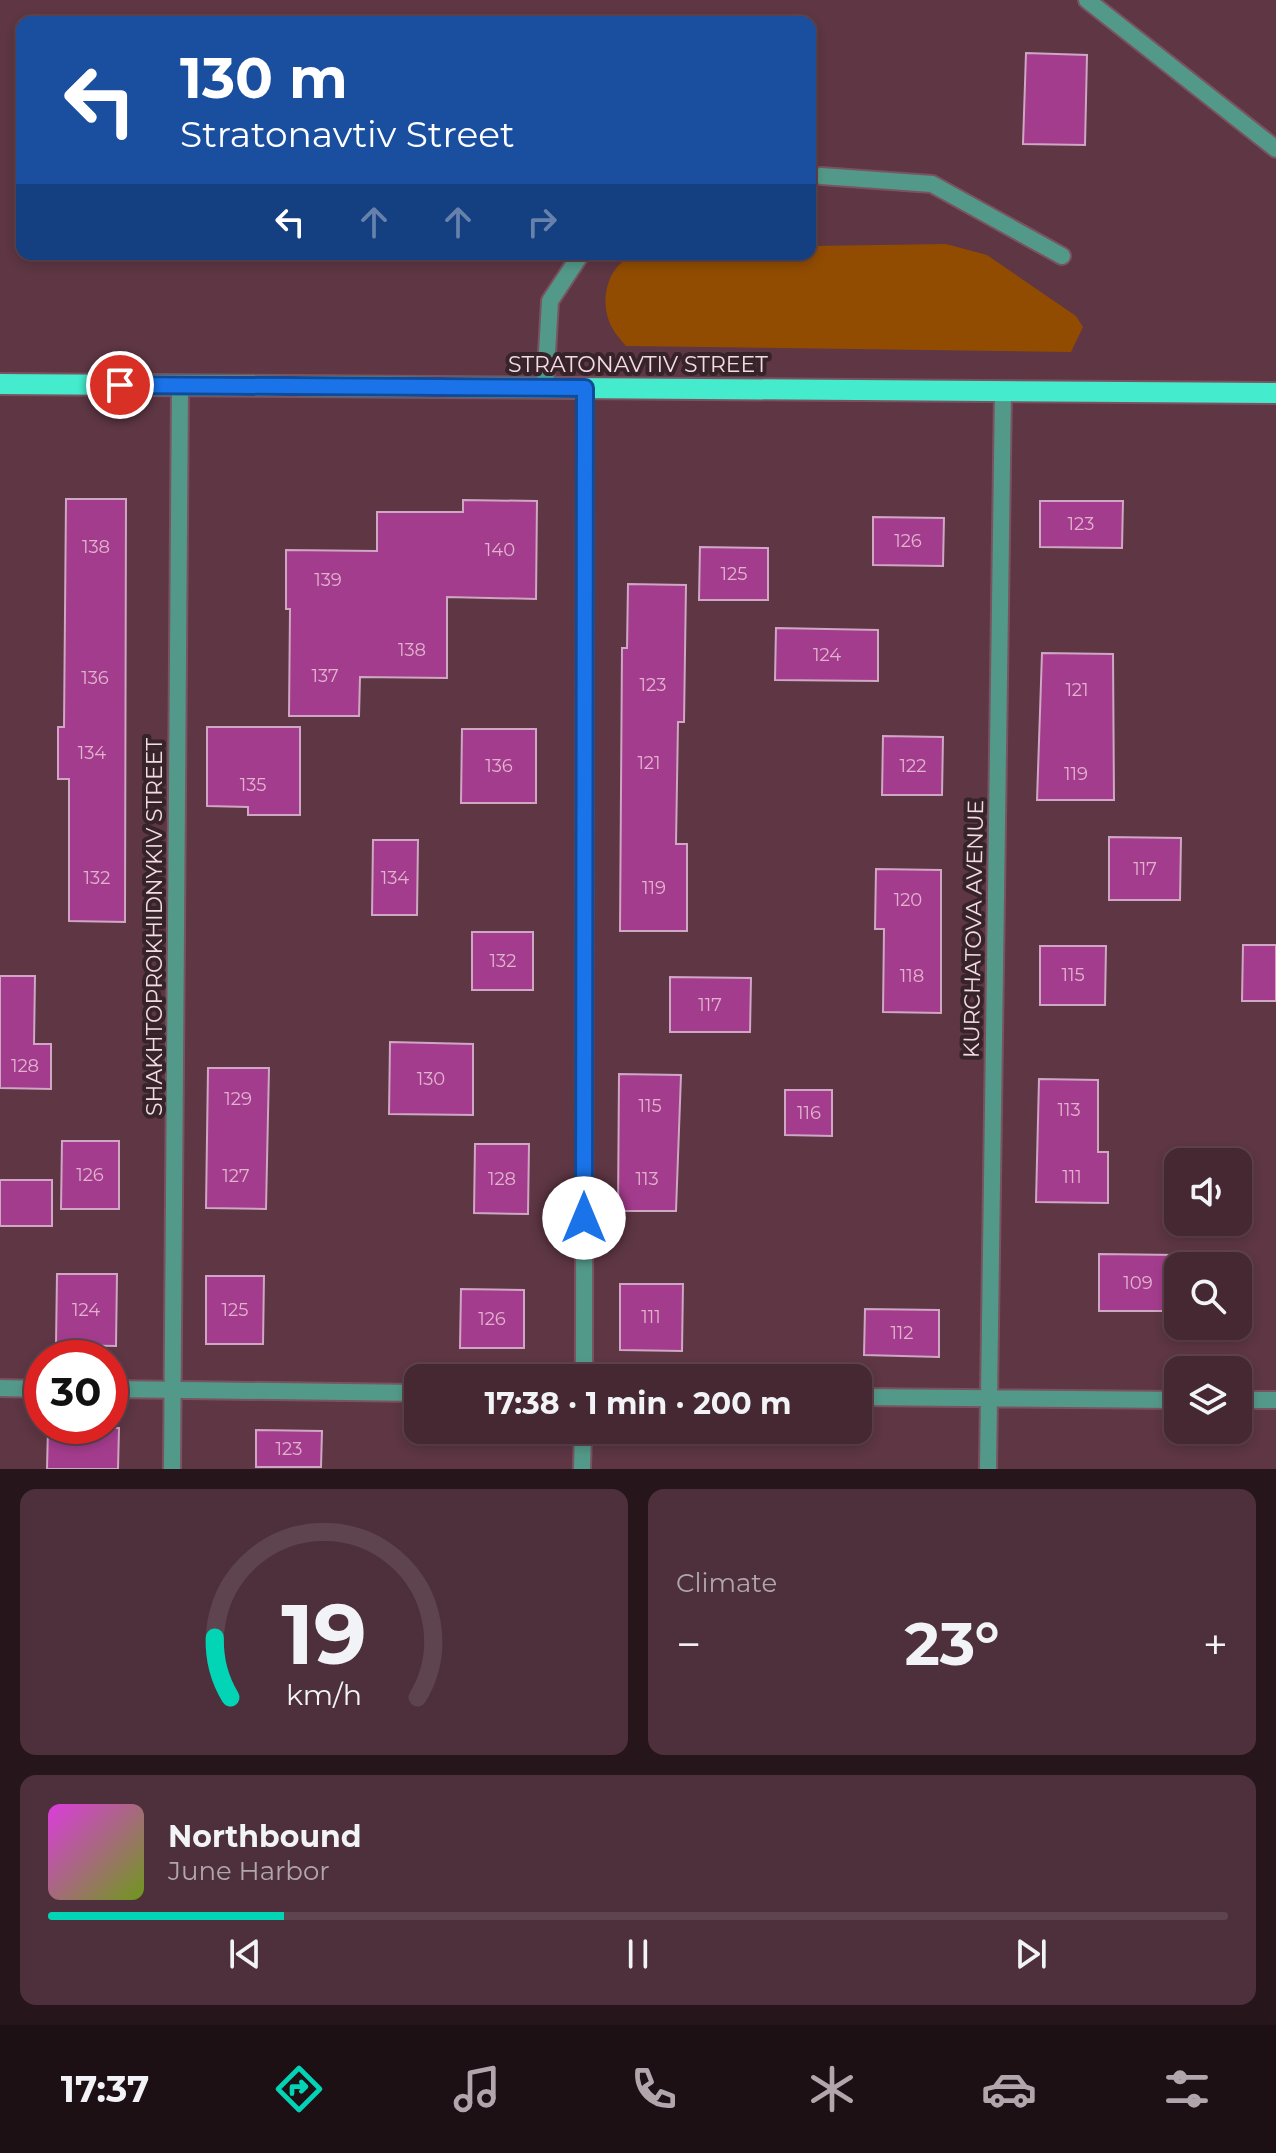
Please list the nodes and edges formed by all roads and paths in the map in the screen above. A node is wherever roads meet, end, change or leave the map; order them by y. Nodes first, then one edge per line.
1 (1087, 0) edge
2 (1276, 149) edge
3 (821, 176) dead end
4 (1062, 256) dead end
5 (577, 260) edge
6 (0, 384) edge
7 (180, 385) junction
8 (545, 388) junction
9 (585, 388) junction
10 (1003, 391) junction
11 (1276, 393) edge
12 (584, 1364) edge
13 (0, 1388) edge
14 (24, 1389) edge
15 (128, 1389) edge
16 (173, 1390) junction
17 (404, 1393) edge
18 (872, 1397) edge
19 (988, 1398) junction
20 (1164, 1400) edge
21 (1252, 1400) edge
22 (1276, 1400) edge
23 (583, 1444) edge
24 (172, 1469) edge
25 (582, 1469) edge
26 (988, 1469) edge

1 - 2 street
3 - 4 street
5 - 8 street
6 - 7 main road, STRATONAVTIV STREET
7 - 8 main road, STRATONAVTIV STREET
7 - 16 street, SHAKHTOPROKHIDNYKIV STREET
8 - 9 main road, STRATONAVTIV STREET
9 - 10 main road, STRATONAVTIV STREET
9 - 12 street
10 - 11 main road, STRATONAVTIV STREET
10 - 19 street, KURCHATOVA AVENUE
13 - 14 street
15 - 16 street
16 - 17 street
16 - 24 street, SHAKHTOPROKHIDNYKIV STREET
18 - 19 street
19 - 20 street
19 - 26 street, KURCHATOVA AVENUE
21 - 22 street
23 - 25 street

